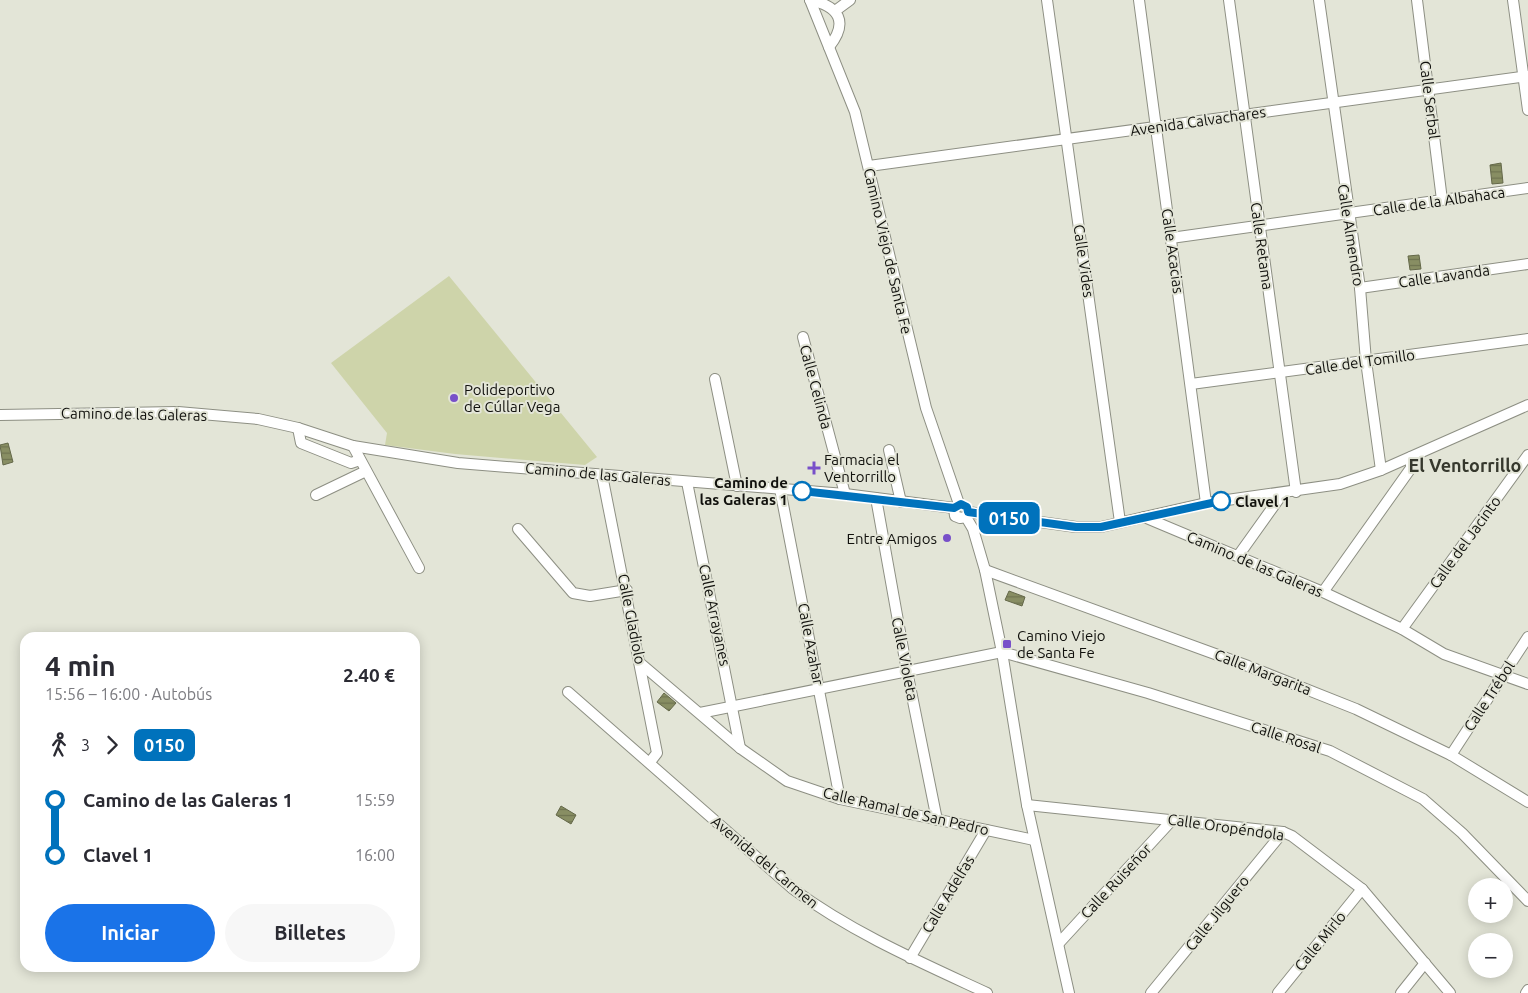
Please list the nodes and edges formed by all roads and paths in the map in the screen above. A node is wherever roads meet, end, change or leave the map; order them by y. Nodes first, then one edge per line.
1 (810, 0) edge
2 (850, 0) edge
3 (1047, 0) edge
4 (1139, 0) edge
5 (1229, 0) edge
6 (1319, 0) edge
7 (1417, 0) edge
8 (1513, 0) edge
9 (835, 11) junction
10 (829, 47) junction
11 (1526, 77) edge
12 (1429, 90) junction
13 (1333, 103) junction
14 (1528, 110) edge
15 (1245, 115) junction
16 (1156, 127) junction
17 (1067, 139) junction
18 (868, 166) junction
19 (1528, 188) edge
20 (1442, 200) junction
21 (1348, 213) junction
22 (1260, 225) junction
23 (1171, 238) junction
24 (1528, 264) edge
25 (1360, 288) junction
26 (803, 338) dead end
27 (1528, 339) edge
28 (1366, 361) junction
29 (1280, 372) junction
30 (715, 379) dead end
31 (1191, 384) junction
32 (1528, 405) edge
33 (0, 415) edge
34 (298, 428) junction
35 (353, 446) junction
36 (889, 450) dead end
37 (1528, 455) edge
38 (1411, 457) junction
39 (360, 460) junction
40 (1381, 470) junction
41 (366, 471) junction
42 (602, 475) junction
43 (687, 482) junction
44 (737, 486) junction
45 (780, 489) junction
46 (1296, 492) junction
47 (1283, 493) junction
48 (845, 494) junction
49 (316, 495) dead end
50 (876, 498) junction
51 (901, 502) junction
52 (1206, 503) junction
53 (957, 506) junction
54 (967, 514) junction
55 (1144, 517) junction
56 (1120, 522) junction
57 (518, 529) dead end
58 (1238, 556) junction
59 (419, 568) dead end
60 (985, 570) junction
61 (627, 590) junction
62 (1323, 592) junction
63 (1402, 629) junction
64 (1528, 638) edge
65 (1002, 652) junction
66 (640, 663) junction
67 (907, 671) junction
68 (1503, 675) junction
69 (1528, 684) edge
70 (820, 688) junction
71 (568, 692) dead end
72 (734, 706) junction
73 (700, 712) junction
74 (740, 748) junction
75 (1451, 755) junction
76 (650, 762) junction
77 (840, 799) junction
78 (1528, 802) edge
79 (1027, 805) junction
80 (1173, 819) junction
81 (938, 820) junction
82 (986, 830) junction
83 (1283, 832) junction
84 (1034, 840) junction
85 (1362, 889) junction
86 (1528, 901) edge
87 (1059, 943) junction
88 (910, 958) junction
89 (1425, 963) junction
90 (987, 993) edge
91 (1069, 993) edge
92 (1151, 993) edge
93 (1278, 993) edge
94 (1401, 993) edge
95 (1450, 993) edge

1 - 9 street
1 - 10 street, Camino Viejo de Santa Fe
2 - 9 street
3 - 17 street, Calle Vides
4 - 16 street, Calle Acacias
5 - 15 street, Calle Retama
6 - 13 street, Calle Almendro
7 - 12 street, Calle Serbal
8 - 11 street
9 - 10 street
10 - 18 street, Camino Viejo de Santa Fe
11 - 12 street, Avenida Calvachares
11 - 14 street
12 - 13 street, Avenida Calvachares
12 - 20 street, Calle Serbal
13 - 15 street, Avenida Calvachares
13 - 21 street, Calle Almendro
15 - 16 street, Avenida Calvachares
15 - 22 street, Calle Retama
16 - 17 street, Avenida Calvachares
16 - 23 street, Calle Acacias
17 - 18 street, Avenida Calvachares
17 - 56 street, Calle Vides
18 - 53 street, Camino Viejo de Santa Fe
19 - 20 street, Calle de la Albahaca
20 - 21 street, Calle de la Albahaca
21 - 22 street, Calle de la Albahaca
21 - 25 street, Calle Almendro
22 - 23 street, Calle de la Albahaca
22 - 29 street, Calle Retama
23 - 31 street, Calle Acacias
24 - 25 street, Calle Lavanda
25 - 28 street, Calle Almendro
26 - 48 street, Calle Celinda
27 - 28 street, Calle del Tomillo
28 - 29 street, Calle del Tomillo
28 - 40 street, Calle Almendro
29 - 31 street, Calle del Tomillo
29 - 46 street, Calle Retama
30 - 44 street
31 - 52 street, Calle Acacias
32 - 38 street
33 - 34 street, Camino de las Galeras
34 - 35 street, Camino de las Galeras
34 - 39 street
35 - 39 street
35 - 42 street, Camino de las Galeras
36 - 51 street
37 - 63 street, Calle del Jacinto
38 - 40 street
38 - 62 street
39 - 41 street
40 - 46 street
41 - 49 street
41 - 59 street
42 - 43 street, Camino de las Galeras
42 - 61 street, Calle Gladiolo
43 - 44 street, Camino de las Galeras
43 - 72 street, Calle Arrayanes
44 - 45 street, Camino de las Galeras
45 - 48 street, Camino de las Galeras
45 - 70 street, Calle Azahar
46 - 47 street
47 - 52 street
47 - 58 street
48 - 50 street, Camino de las Galeras
50 - 51 street, Camino de las Galeras
50 - 67 street, Calle Violeta
51 - 53 street, Camino de las Galeras
52 - 55 street
53 - 54 street
54 - 56 street
54 - 60 street
55 - 56 street
55 - 58 street, Camino de las Galeras
57 - 61 street
58 - 62 street, Camino de las Galeras
60 - 65 street
60 - 75 street, Calle Margarita
61 - 66 street, Calle Gladiolo
62 - 63 street, Camino de las Galeras
63 - 68 street, Camino de las Galeras
64 - 68 street, Calle Trébol
65 - 67 street
65 - 79 street
65 - 86 street, Calle Rosal
66 - 73 street, Calle Ramal de San Pedro
66 - 76 street, Calle Gladiolo
67 - 70 street
67 - 81 street, Calle Violeta
68 - 69 street, Camino de las Galeras
68 - 75 street, Calle Trébol
70 - 72 street
70 - 77 street, Calle Azahar
71 - 76 street, Avenida del Carmen
72 - 73 street
72 - 74 street, Calle Arrayanes
73 - 74 street, Calle Ramal de San Pedro
74 - 77 street, Calle Ramal de San Pedro
75 - 78 street, Calle Margarita
76 - 88 street, Avenida del Carmen
77 - 81 street, Calle Ramal de San Pedro
79 - 80 street, Calle Oropéndola
79 - 84 street
80 - 83 street, Calle Oropéndola
80 - 87 street, Calle Ruiseñor
81 - 82 street, Calle Ramal de San Pedro
82 - 84 street, Calle Ramal de San Pedro
82 - 88 street, Calle Adelfas
83 - 85 street, Calle Oropéndola
83 - 92 street, Calle Jilguero
84 - 87 street
85 - 89 street, Calle Oropéndola
85 - 93 street, Calle Mirlo
87 - 91 street
88 - 90 street, Avenida del Carmen
89 - 94 street
89 - 95 street, Calle Oropéndola

